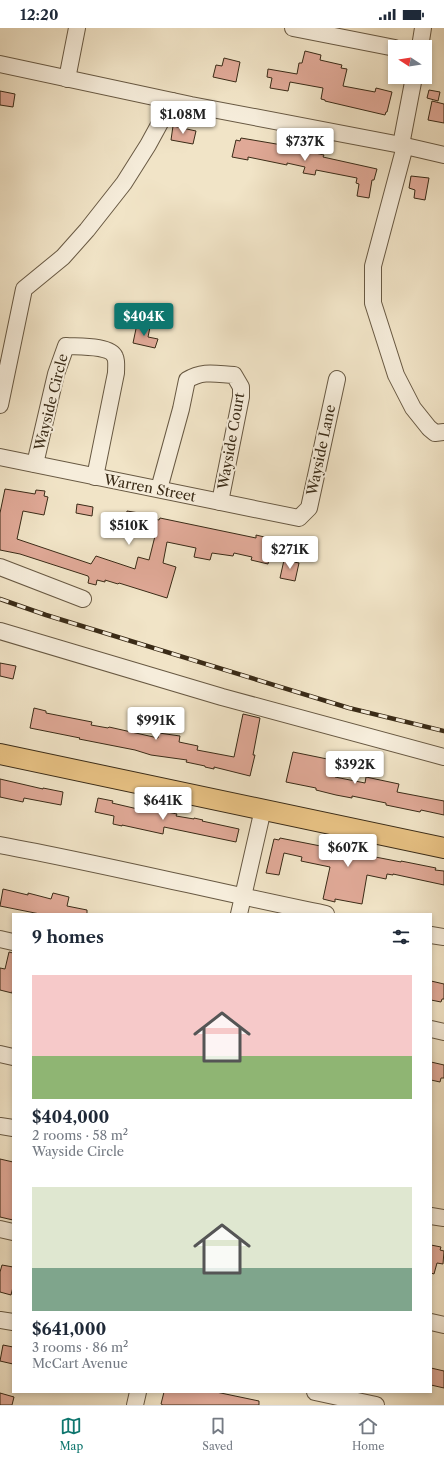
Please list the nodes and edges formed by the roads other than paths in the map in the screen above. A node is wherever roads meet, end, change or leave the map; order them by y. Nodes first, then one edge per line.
1 (77, 28) edge
2 (293, 28) edge
3 (423, 28) edge
4 (421, 40) edge
5 (388, 47) edge
6 (0, 64) edge
7 (67, 79) junction
8 (413, 84) edge
9 (172, 101) junction
10 (403, 145) junction
11 (444, 155) edge
12 (337, 379) dead end
13 (0, 405) edge
14 (444, 432) edge
15 (0, 457) edge
16 (35, 464) junction
17 (95, 477) junction
18 (158, 489) junction
19 (220, 502) junction
20 (300, 518) joint
21 (0, 567) edge
22 (83, 599) dead end
23 (0, 631) edge
24 (0, 754) edge
25 (444, 757) edge
26 (263, 809) junction
27 (0, 845) edge
28 (444, 848) edge
29 (243, 898) junction
30 (239, 913) edge
31 (321, 913) edge
32 (432, 935) edge
33 (444, 937) edge
34 (0, 939) edge
35 (12, 942) edge
36 (432, 1029) edge
37 (444, 1032) edge
38 (0, 1054) edge
39 (12, 1057) edge
40 (0, 1126) edge
41 (12, 1128) edge
42 (432, 1216) edge
43 (444, 1218) edge
44 (0, 1229) edge
45 (12, 1232) edge
46 (0, 1320) edge
47 (12, 1322) edge
48 (432, 1322) edge
49 (444, 1325) edge
50 (138, 1393) edge
51 (315, 1393) edge
52 (320, 1393) edge
53 (135, 1405) edge
54 (310, 1405) edge
55 (376, 1405) edge

1 - 7 street
2 - 5 street
3 - 4 street
6 - 7 street
7 - 9 street
8 - 10 street
9 - 10 street
9 - 13 street
10 - 11 street
10 - 14 street
12 - 20 street, Wayside Lane
15 - 16 street, Warren Street
16 - 17 street, Warren Street
16 - 17 street, Wayside Circle
17 - 18 street, Warren Street
18 - 19 street, Warren Street
18 - 19 street, Wayside Court
19 - 20 street, Warren Street
21 - 22 street
23 - 25 street
24 - 26 main road
26 - 28 main road
26 - 29 street
27 - 29 street
29 - 30 street
29 - 31 street
32 - 33 street
34 - 35 street
36 - 37 street
38 - 39 street
40 - 41 street
42 - 43 street
44 - 45 street
46 - 47 street
48 - 49 street
50 - 53 street
51 - 54 street
52 - 55 street

